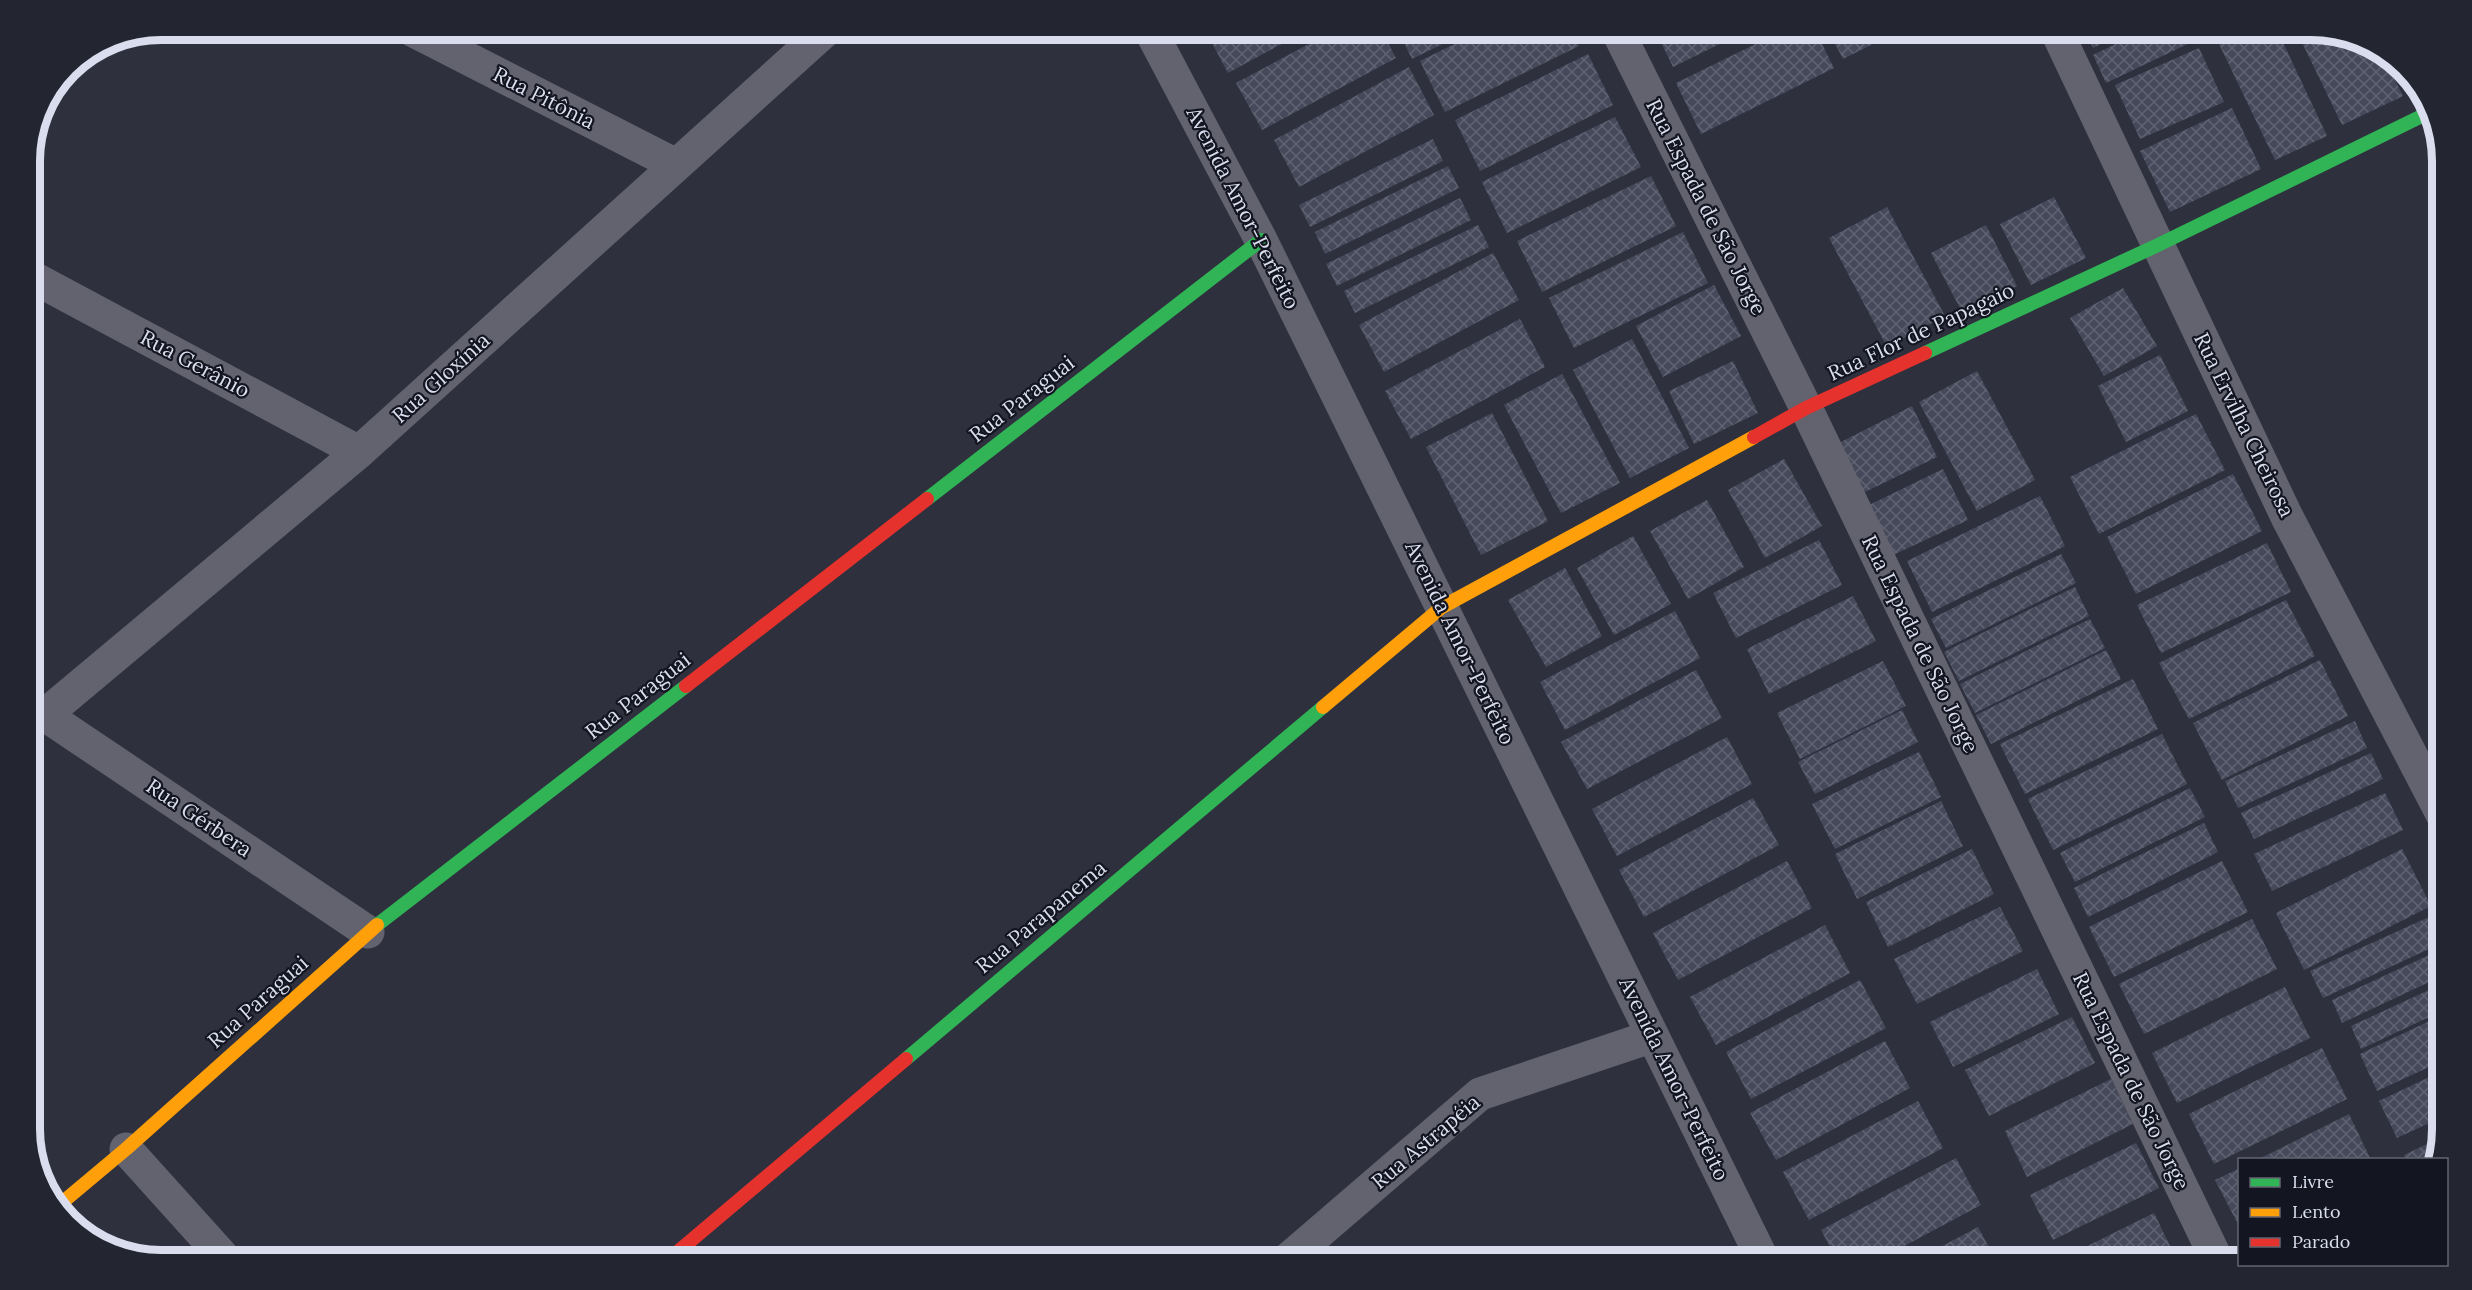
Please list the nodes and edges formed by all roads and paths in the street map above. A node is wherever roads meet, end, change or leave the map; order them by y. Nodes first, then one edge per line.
1 (1622, 40) edge
2 (2061, 40) edge
3 (433, 41) edge
4 (814, 41) edge
5 (1156, 41) edge
6 (2422, 116) edge
7 (676, 165) junction
8 (1260, 240) junction
9 (2158, 244) junction
10 (41, 282) edge
11 (1806, 408) junction
12 (359, 452) junction
13 (1442, 607) junction
14 (41, 707) edge
15 (41, 711) edge
16 (2432, 794) edge
17 (368, 932) junction
18 (1653, 1036) junction
19 (126, 1149) junction
20 (65, 1200) edge
21 (217, 1250) edge
22 (680, 1250) edge
23 (1299, 1250) edge
24 (1758, 1250) edge
25 (2212, 1250) edge

1 - 11 street, Rua Espada de São Jorge
2 - 9 street, Rua Ervilha Cheirosa
3 - 7 street, Rua Pitônia
4 - 7 street, Rua Gloxínia
5 - 8 street, Avenida Amor-Perfeito
6 - 9 street, Rua Flor de Papagaio
7 - 12 street, Rua Gloxínia
8 - 13 street, Avenida Amor-Perfeito
8 - 17 street, Rua Paraguai
9 - 11 street, Rua Flor de Papagaio
9 - 16 street, Rua Ervilha Cheirosa
10 - 12 street, Rua Gerânio
11 - 13 street, Rua Flor de Papagaio
11 - 25 street, Rua Espada de São Jorge
12 - 14 street, Rua Gloxínia
13 - 18 street, Avenida Amor-Perfeito
13 - 22 street, Rua Parapanema
15 - 17 street, Rua Gérbera
17 - 19 street, Rua Paraguai
18 - 23 street, Rua Astrapéia
18 - 24 street, Avenida Amor-Perfeito
19 - 20 street, Rua Paraguai
19 - 21 street

